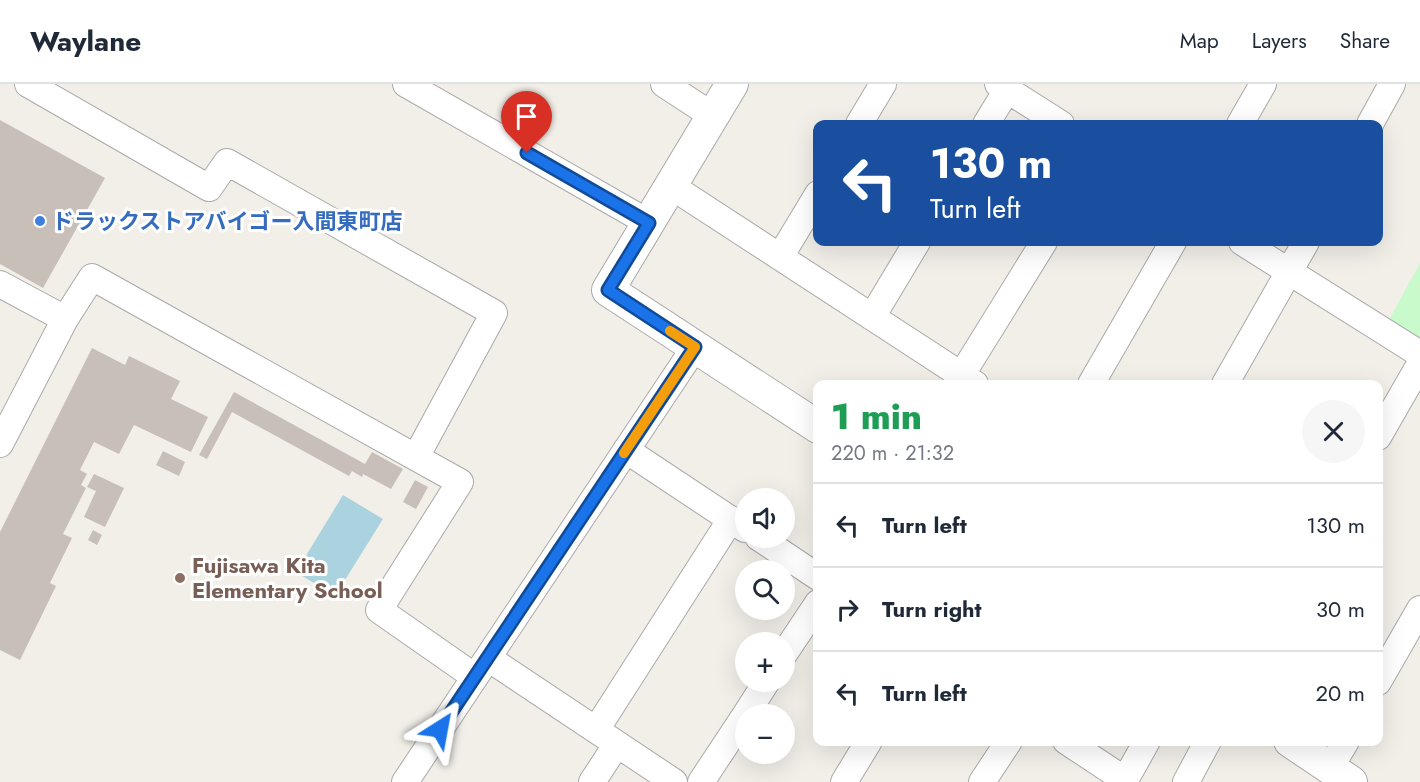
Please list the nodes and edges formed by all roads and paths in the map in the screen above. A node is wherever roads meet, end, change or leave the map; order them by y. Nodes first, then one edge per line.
1 (28, 84) edge
2 (406, 84) edge
3 (664, 84) edge
4 (732, 84) edge
5 (883, 84) edge
6 (1263, 84) edge
7 (1392, 84) edge
8 (1003, 87) edge
9 (713, 116) junction
10 (861, 120) edge
11 (988, 120) edge
12 (1055, 120) edge
13 (1242, 120) edge
14 (1372, 120) edge
15 (671, 186) junction
16 (813, 202) edge
17 (649, 223) junction
18 (915, 246) edge
19 (1042, 246) edge
20 (1171, 246) edge
21 (1248, 246) edge
22 (1304, 246) edge
23 (780, 257) junction
24 (1289, 272) junction
25 (0, 284) edge
26 (872, 317) junction
27 (65, 319) junction
28 (695, 347) junction
29 (1420, 354) edge
30 (1420, 364) edge
31 (963, 380) edge
32 (965, 380) edge
33 (1093, 380) edge
34 (1226, 380) edge
35 (813, 424) edge
36 (1383, 428) edge
37 (0, 444) edge
38 (626, 450) junction
39 (416, 457) junction
40 (735, 522) edge
41 (735, 528) edge
42 (775, 548) edge
43 (813, 573) edge
44 (1420, 609) edge
45 (813, 610) edge
46 (795, 638) edge
47 (482, 667) junction
48 (1383, 673) edge
49 (596, 730) junction
50 (735, 731) edge
51 (617, 744) junction
52 (866, 746) edge
53 (1006, 746) edge
54 (1073, 746) edge
55 (1144, 746) edge
56 (1205, 746) edge
57 (1298, 746) edge
58 (1345, 746) edge
59 (1341, 775) edge
60 (1124, 781) edge
61 (405, 782) edge
62 (592, 782) edge
63 (674, 782) edge
64 (701, 782) edge
65 (844, 782) edge
66 (982, 782) edge
67 (1186, 782) edge

1 - 39 street
2 - 17 street
3 - 9 street
4 - 9 street
5 - 10 street
6 - 13 street
7 - 14 street
8 - 11 street
8 - 12 street
9 - 15 street
15 - 17 street
15 - 23 street
16 - 23 street
17 - 28 street
18 - 26 street
19 - 32 street
20 - 33 street
21 - 24 street
22 - 24 street
23 - 26 street
24 - 29 street
24 - 34 street
25 - 27 street
26 - 31 street
27 - 37 street
27 - 39 street
28 - 35 street
28 - 38 street
30 - 36 street
38 - 40 street
38 - 47 street
39 - 47 street
41 - 49 street
42 - 43 street
44 - 48 street
45 - 46 street
47 - 49 street
47 - 61 street
49 - 51 street
50 - 64 street
51 - 62 street
51 - 63 street
52 - 65 street
53 - 66 street
54 - 60 street
55 - 60 street
56 - 67 street
57 - 59 street
58 - 59 street

